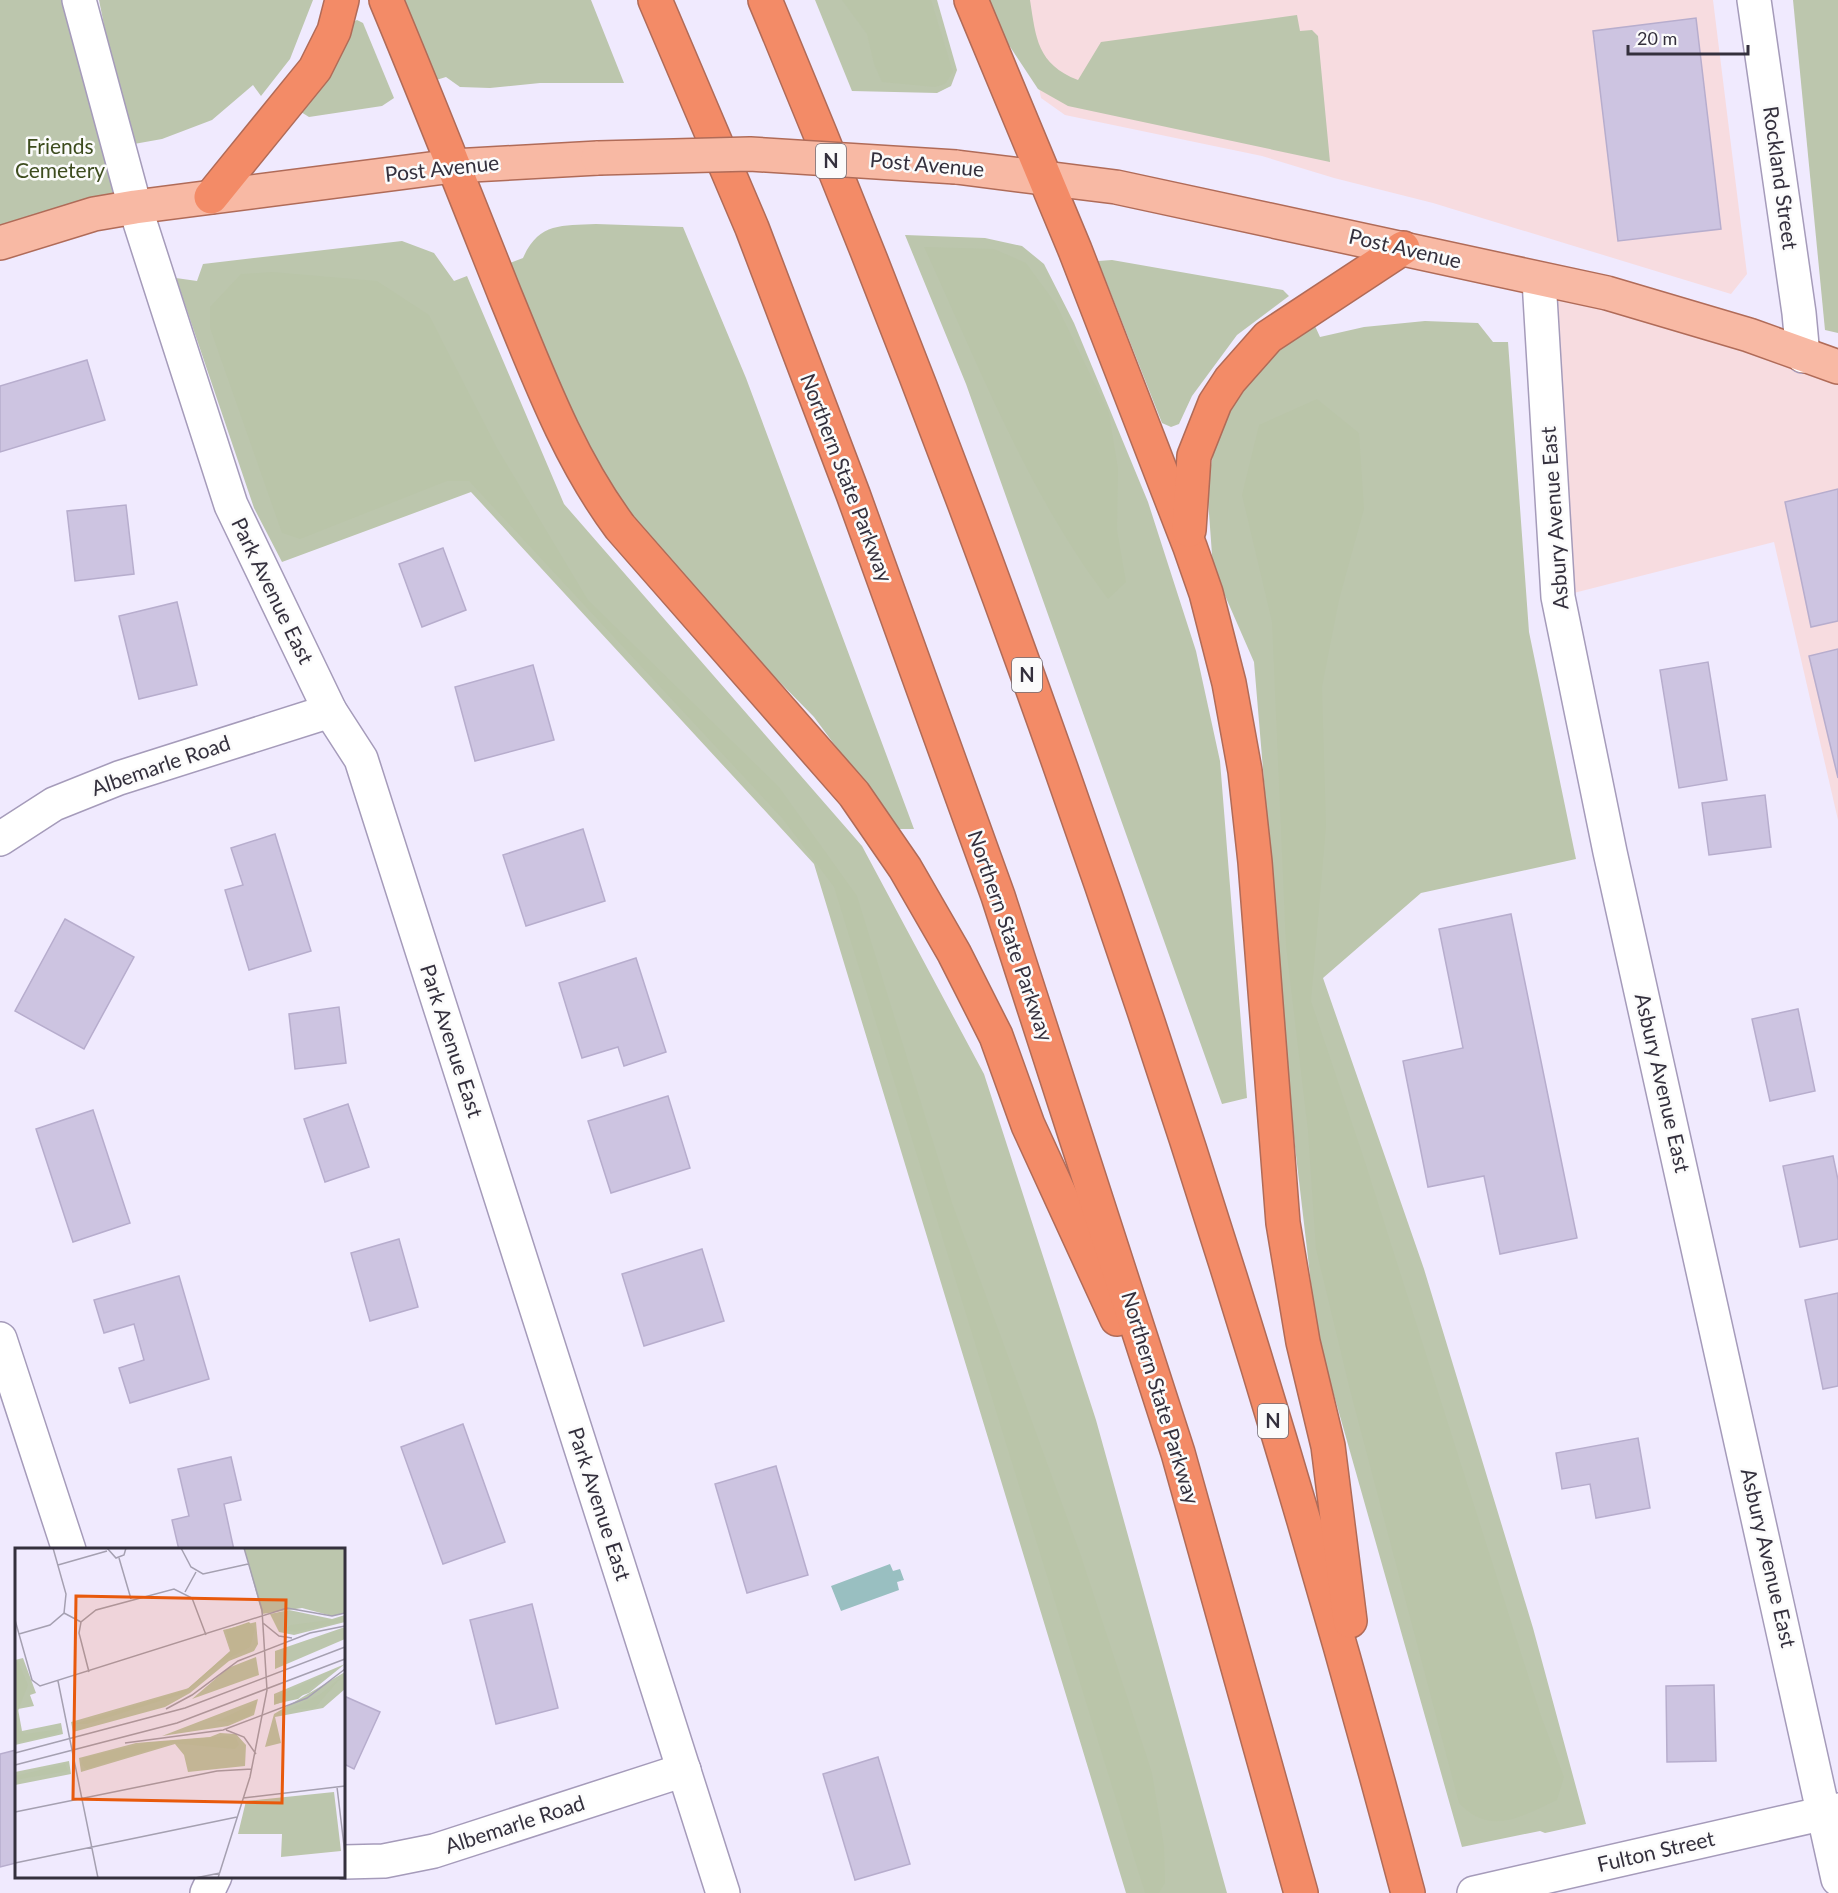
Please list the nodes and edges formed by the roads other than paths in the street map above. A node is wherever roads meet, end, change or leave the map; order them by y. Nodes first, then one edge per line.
1 (79, 0) edge
2 (342, 0) edge
3 (386, 0) edge
4 (655, 0) edge
5 (765, 0) edge
6 (971, 0) edge
7 (1754, 0) edge
8 (453, 166) junction
9 (1045, 177) junction
10 (211, 197) junction
11 (135, 207) junction
12 (0, 243) edge
13 (1403, 248) junction
14 (1539, 280) junction
15 (1803, 356) junction
16 (1838, 367) edge
17 (1190, 547) junction
18 (330, 711) junction
19 (0, 839) edge
20 (0, 1339) edge
21 (10, 1402) edge
22 (1178, 1453) junction
23 (68, 1548) edge
24 (1362, 1723) junction
25 (684, 1770) junction
26 (1831, 1811) edge
27 (345, 1862) edge
28 (214, 1878) edge
29 (1838, 1879) edge
30 (1483, 1891) edge
31 (207, 1893) edge
32 (723, 1893) edge
33 (1301, 1893) edge
34 (1408, 1893) edge

1 - 11 street, Park Avenue East
2 - 10 highway
3 - 8 highway
4 - 22 highway, Northern State Parkway
5 - 24 highway, N
6 - 9 highway
7 - 15 street, Rockland Street
8 - 9 main road, Post Avenue, bridge
8 - 10 main road, Post Avenue
8 - 22 highway
9 - 13 main road, Post Avenue
9 - 17 highway
10 - 11 main road, Post Avenue
11 - 12 main road, Post Avenue
11 - 18 street, Park Avenue East
13 - 14 main road, Post Avenue
13 - 17 highway
14 - 15 main road, Post Avenue
14 - 26 street, Asbury Avenue East
15 - 16 main road, Post Avenue
17 - 24 highway
18 - 19 street, Albemarle Road
18 - 25 street, Park Avenue East
20 - 21 street
21 - 23 street
22 - 33 highway, Northern State Parkway
24 - 34 highway, N
25 - 27 street, Albemarle Road
25 - 32 street, Park Avenue East
26 - 29 street, Asbury Avenue East
26 - 30 street, Fulton Street
28 - 31 street

